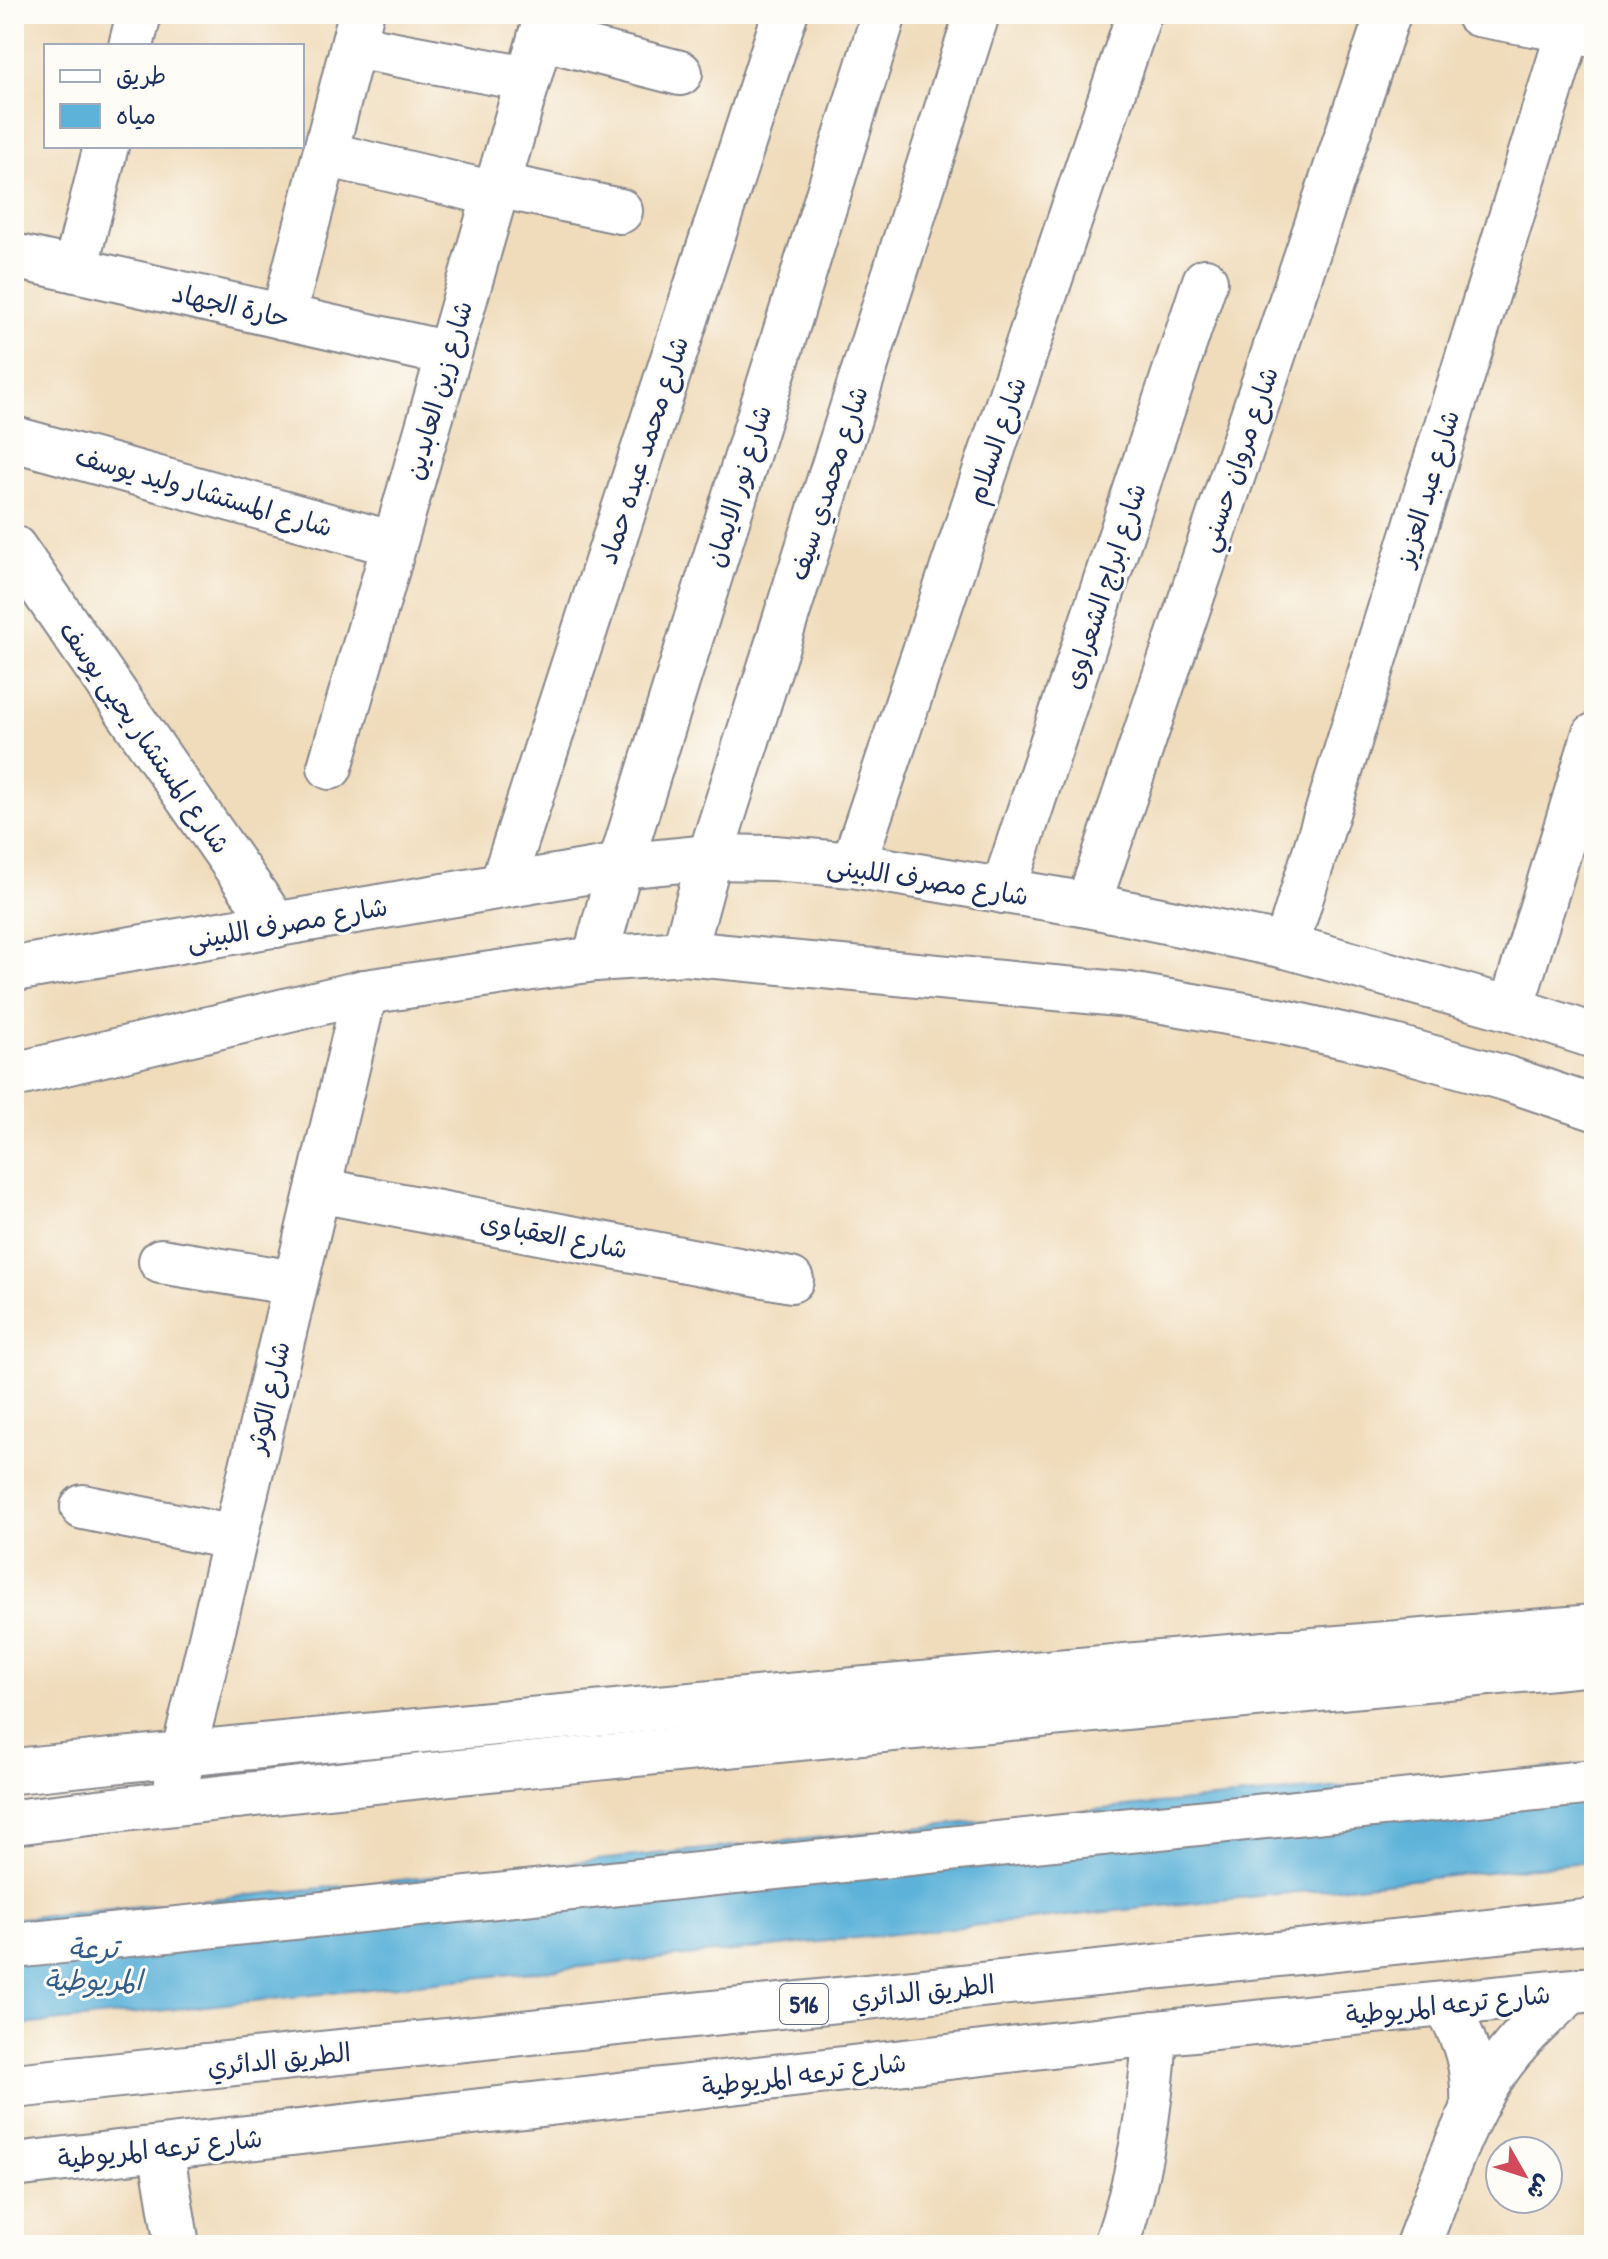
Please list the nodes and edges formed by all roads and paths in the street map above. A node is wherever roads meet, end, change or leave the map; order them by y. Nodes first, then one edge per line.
1 (139, 14) edge
2 (785, 14) edge
3 (884, 14) edge
4 (977, 14) edge
5 (1139, 14) edge
6 (1388, 14) edge
7 (1478, 14) edge
8 (543, 26) edge
9 (357, 30) edge
10 (1581, 33) edge
11 (132, 44) edge
12 (680, 73) dead end
13 (528, 79) junction
14 (106, 148) edge
15 (325, 154) junction
16 (496, 190) junction
17 (620, 211) dead end
18 (14, 256) edge
19 (75, 270) junction
20 (1205, 281) dead end
21 (283, 317) junction
22 (449, 354) junction
23 (14, 439) edge
24 (394, 544) junction
25 (14, 548) edge
26 (1594, 736) edge
27 (330, 767) dead end
28 (710, 857) junction
29 (853, 865) junction
30 (620, 866) junction
31 (502, 885) junction
32 (1003, 891) junction
33 (1088, 905) junction
34 (276, 925) junction
35 (1286, 946) junction
36 (684, 953) junction
37 (595, 959) junction
38 (14, 969) edge
39 (365, 992) junction
40 (1511, 1009) junction
41 (1594, 1036) edge
42 (14, 1075) edge
43 (1594, 1108) edge
44 (318, 1190) junction
45 (161, 1261) dead end
46 (791, 1280) dead end
47 (295, 1283) junction
48 (83, 1507) dead end
49 (235, 1538) junction
50 (1594, 1627) edge
51 (1594, 1663) edge
52 (1283, 1672) junction
53 (184, 1753) junction
54 (14, 1771) edge
55 (1594, 1782) edge
56 (172, 1803) junction
57 (14, 1822) edge
58 (1594, 1921) edge
59 (14, 1946) edge
60 (1582, 1991) edge
61 (1445, 2005) junction
62 (1155, 2033) junction
63 (14, 2086) edge
64 (1473, 2110) junction
65 (161, 2149) junction
66 (14, 2165) edge
67 (177, 2245) edge
68 (1116, 2245) edge
69 (1418, 2245) edge

1 - 11 main road
2 - 31 main road, شارع محمد عبده حماد
3 - 30 main road, شارع نور الايمان
4 - 28 main road, شارع محمدي سيف
5 - 29 main road, شارع السلام
6 - 33 main road, شارع مروان حسني
7 - 10 main road
8 - 12 main road
8 - 13 main road, شارع زين العابدين
9 - 13 main road
9 - 15 main road
10 - 35 main road, شارع عبد العزيز
13 - 16 main road, شارع زين العابدين
14 - 19 main road
15 - 16 main road
15 - 21 main road
16 - 17 main road
16 - 22 main road, شارع زين العابدين
18 - 19 main road, حارة الجهاد
19 - 21 main road, حارة الجهاد
20 - 32 main road, شارع ابراج الشعراوى
21 - 22 main road, حارة الجهاد
22 - 24 main road, شارع زين العابدين
23 - 24 main road, شارع المستشار وليد يوسف
24 - 27 main road, شارع زين العابدين
25 - 34 main road, شارع المستشار يحيى يوسف
26 - 40 main road
28 - 29 main road, شارع مصرف اللبينى
28 - 30 main road, شارع مصرف اللبينى
28 - 36 main road, شارع محمدي سيف
29 - 32 main road, شارع مصرف اللبينى
30 - 31 main road, شارع مصرف اللبينى
30 - 37 main road, شارع نور الايمان
31 - 34 main road, شارع مصرف اللبينى
32 - 33 main road, شارع مصرف اللبينى
33 - 35 main road, شارع مصرف اللبينى
34 - 38 main road, شارع مصرف اللبينى
35 - 40 main road, شارع مصرف اللبينى
36 - 37 main road
36 - 43 main road
37 - 39 main road
39 - 42 main road
39 - 44 main road, شارع الكوثر
40 - 41 main road, شارع مصرف اللبينى
44 - 46 main road, شارع العقباوى
44 - 47 main road, شارع الكوثر
45 - 47 main road
47 - 49 main road, شارع الكوثر
48 - 49 main road
49 - 53 main road, شارع الكوثر
50 - 52 main road
51 - 52 main road
52 - 53 main road
52 - 56 main road
53 - 54 main road
53 - 56 main road, شارع الكوثر
55 - 59 main road
56 - 57 main road
58 - 63 main road, الطريق الدائري / 516
60 - 61 main road, شارع ترعه المريوطية
60 - 64 main road
61 - 62 main road, شارع ترعه المريوطية
61 - 64 main road
62 - 65 main road, شارع ترعه المريوطية
62 - 68 main road
64 - 69 main road
65 - 66 main road, شارع ترعه المريوطية
65 - 67 main road

